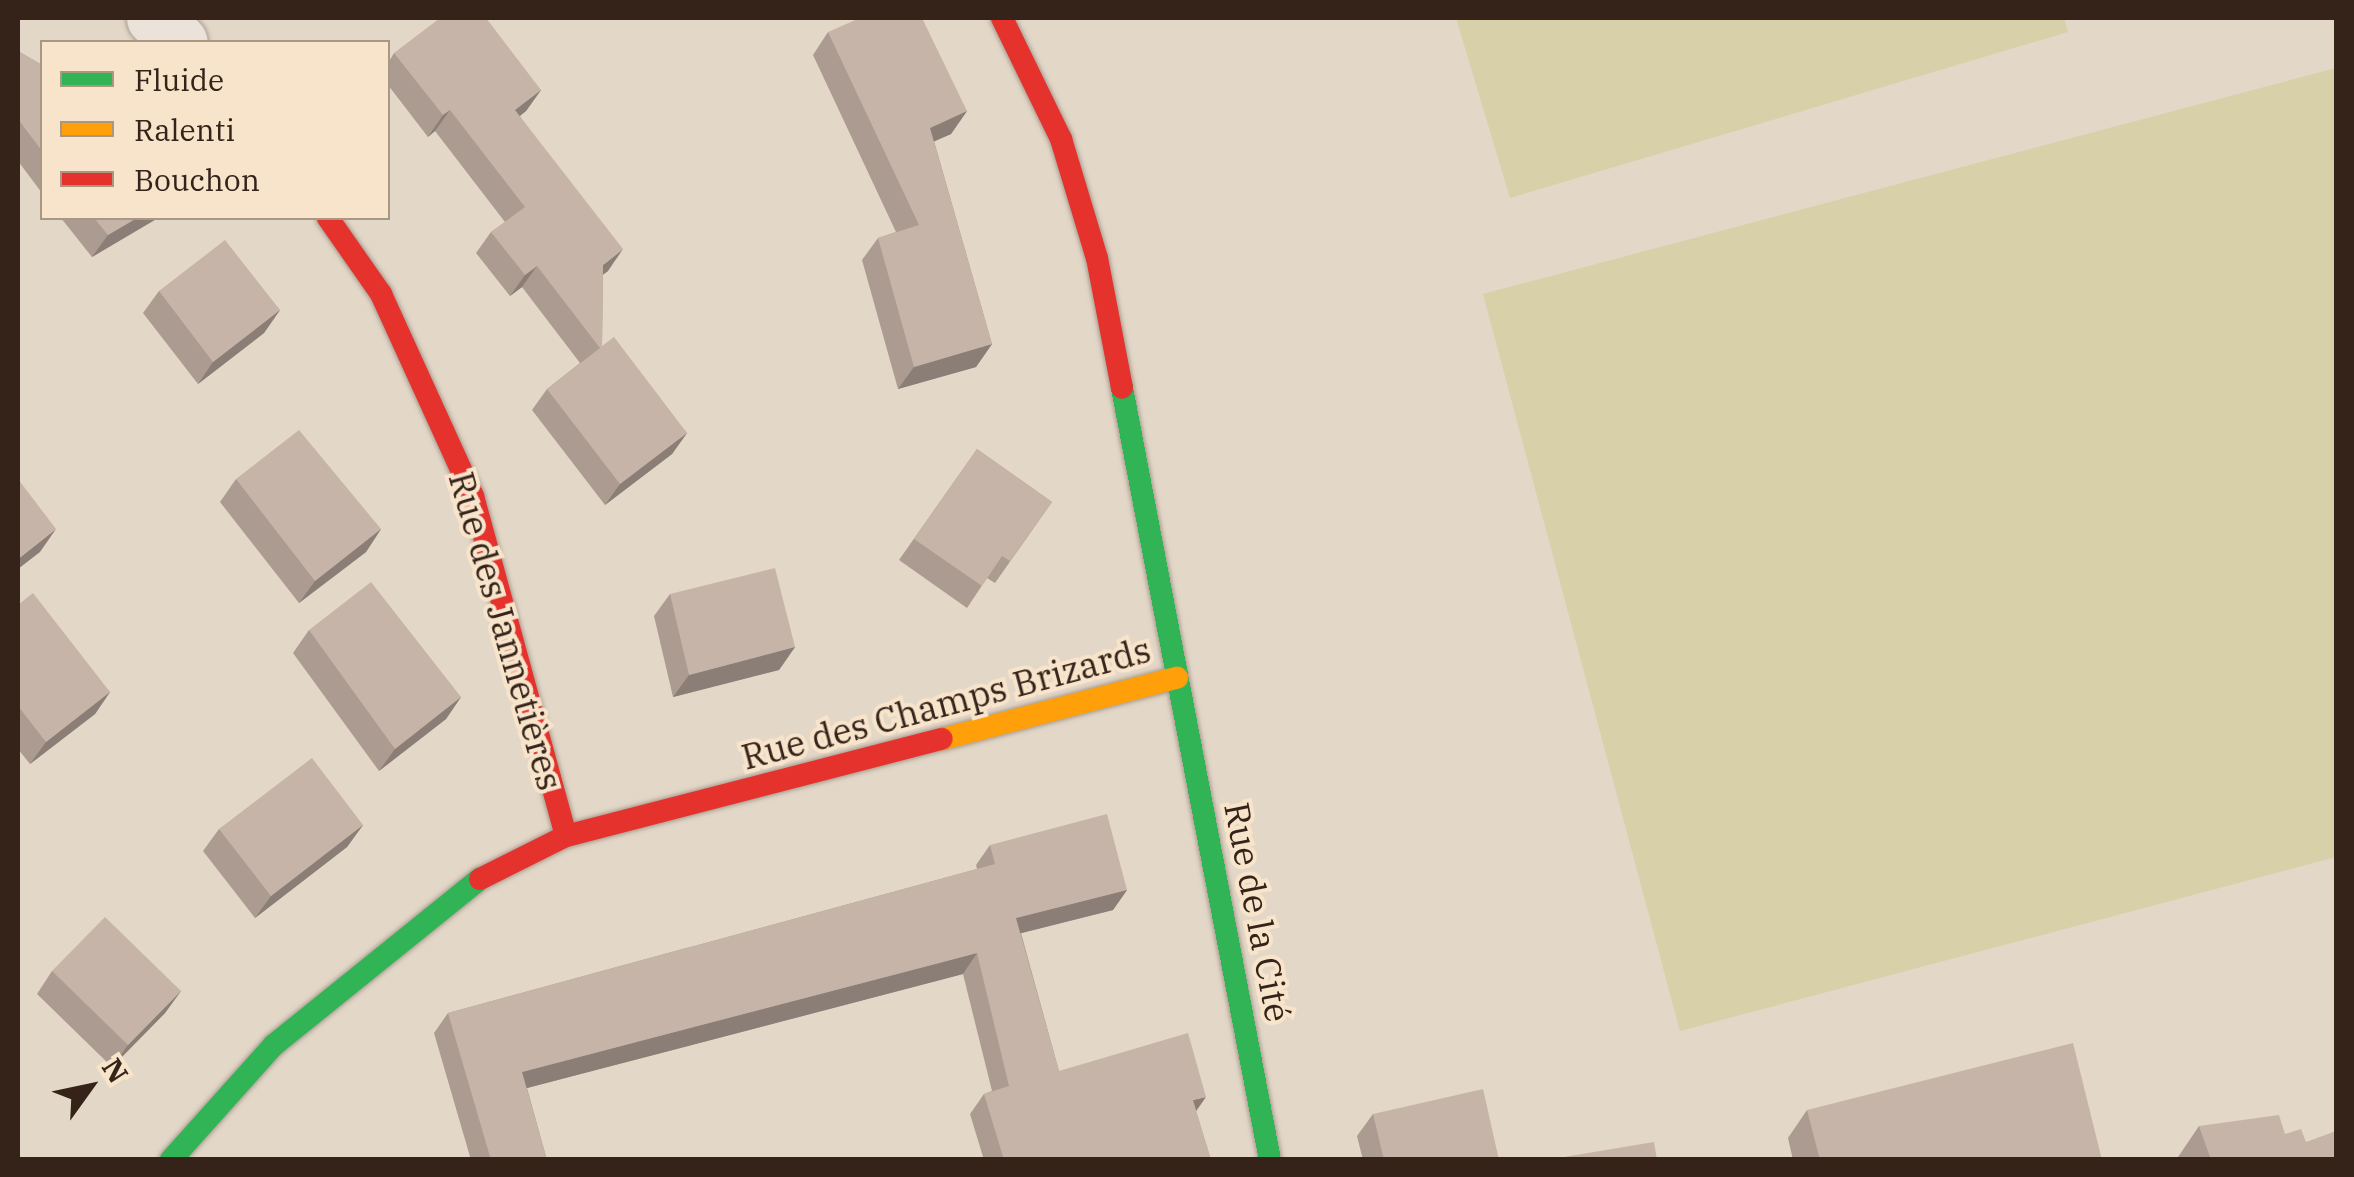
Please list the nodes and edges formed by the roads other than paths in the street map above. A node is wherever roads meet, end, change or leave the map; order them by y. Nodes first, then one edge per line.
1 (154, 18) edge
2 (1002, 18) edge
3 (178, 40) edge
4 (329, 220) edge
5 (1177, 678) junction
6 (566, 836) junction
7 (171, 1160) edge
8 (1270, 1160) edge

1 - 3 street
2 - 5 street, Rue des Champs Brizards
4 - 6 street, Rue des Jannetières
5 - 6 street, Rue des Champs Brizards
5 - 8 street, Rue de la Cité
6 - 7 street, Rue des Champs Brizards

